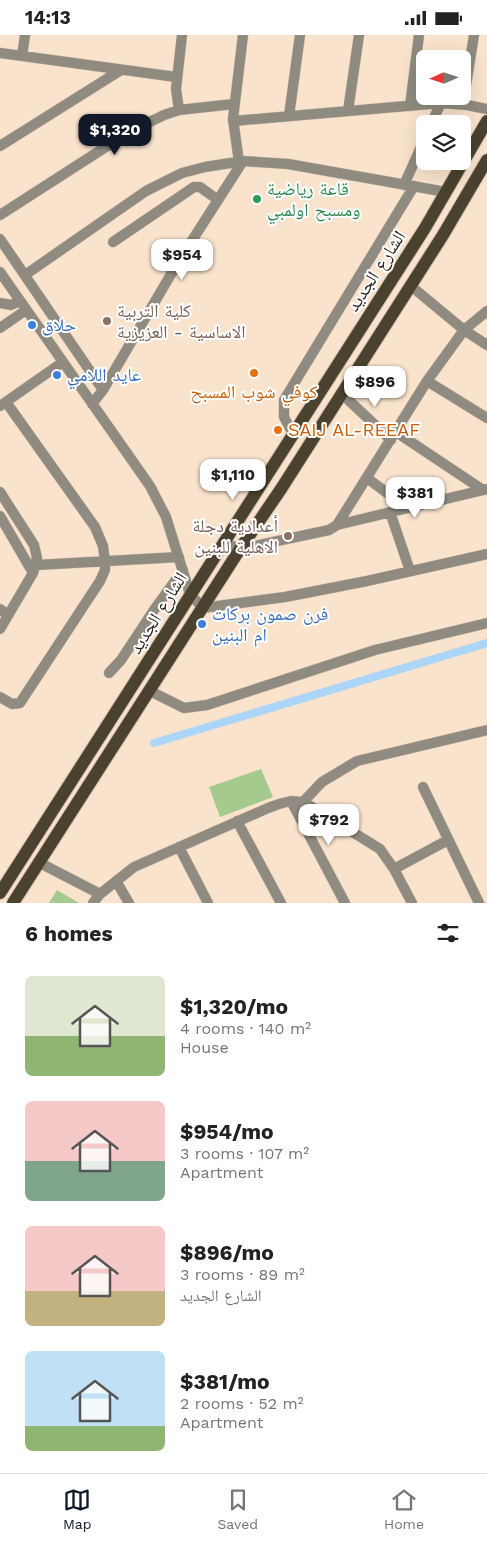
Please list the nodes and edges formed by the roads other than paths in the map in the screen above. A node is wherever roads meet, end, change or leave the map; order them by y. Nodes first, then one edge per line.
1 (26, 35) edge
2 (182, 35) edge
3 (243, 35) edge
4 (300, 35) edge
5 (359, 35) edge
6 (419, 35) edge
7 (474, 35) edge
8 (0, 53) edge
9 (471, 54) edge
10 (22, 56) junction
11 (121, 70) junction
12 (176, 77) junction
13 (234, 105) junction
14 (420, 105) edge
15 (468, 105) edge
16 (410, 106) junction
17 (487, 109) edge
18 (179, 110) junction
19 (348, 111) junction
20 (289, 116) junction
21 (233, 121) junction
22 (487, 121) edge
23 (0, 146) edge
24 (487, 160) edge
25 (241, 162) junction
26 (416, 165) edge
27 (409, 186) junction
28 (446, 192) junction
29 (218, 200) junction
30 (0, 215) edge
31 (0, 239) edge
32 (113, 242) dead end
33 (0, 272) edge
34 (25, 275) junction
35 (411, 285) junction
36 (0, 303) edge
37 (23, 306) junction
38 (487, 311) edge
39 (0, 328) edge
40 (464, 330) junction
41 (487, 345) edge
42 (63, 362) junction
43 (427, 381) junction
44 (104, 390) junction
45 (342, 394) junction
46 (92, 403) junction
47 (3, 404) edge
48 (487, 418) edge
49 (293, 433) junction
50 (393, 436) junction
51 (367, 478) junction
52 (485, 489) edge
53 (1, 495) edge
54 (406, 508) junction
55 (390, 512) junction
56 (0, 516) edge
57 (337, 525) junction
58 (223, 542) junction
59 (240, 549) junction
60 (487, 554) edge
61 (179, 557) junction
62 (105, 561) junction
63 (35, 569) junction
64 (183, 570) junction
65 (410, 571) junction
66 (190, 594) junction
67 (203, 608) junction
68 (4, 612) edge
69 (487, 623) edge
70 (0, 629) edge
71 (109, 673) dead end
72 (150, 691) junction
73 (0, 697) edge
74 (487, 730) edge
75 (423, 787) dead end
76 (291, 801) junction
77 (303, 802) junction
78 (237, 821) junction
79 (448, 840) junction
80 (179, 847) junction
81 (38, 862) junction
82 (394, 869) junction
83 (116, 881) junction
84 (0, 893) edge
85 (100, 894) junction
86 (13, 903) edge
87 (93, 903) edge
88 (129, 903) edge
89 (208, 903) edge
90 (281, 903) edge
91 (345, 903) edge
92 (412, 903) edge
93 (479, 903) edge

1 - 10 street
2 - 12 street
3 - 13 street
4 - 20 street
5 - 19 street
6 - 16 street
7 - 9 street
8 - 10 street
10 - 11 street
11 - 12 street
11 - 23 street
12 - 18 street
13 - 18 street
13 - 21 street
14 - 16 street
15 - 17 street
16 - 19 street
18 - 30 street
19 - 20 street
20 - 21 street
21 - 25 street
22 - 28 main road, الشارع الجديد
24 - 35 main road, الشارع الجديد
25 - 27 street
25 - 29 street
25 - 34 street
26 - 27 street
27 - 28 street
27 - 49 street
28 - 49 main road, الشارع الجديد
29 - 32 street
29 - 44 street
31 - 34 street
33 - 37 street
34 - 44 street
35 - 40 street
35 - 45 main road, الشارع الجديد
36 - 37 street
37 - 39 street
37 - 42 street
38 - 40 street
40 - 41 street
40 - 43 street
42 - 46 street
42 - 47 street
43 - 48 street
43 - 50 street
44 - 46 street
45 - 50 street
45 - 59 main road, الشارع الجديد
46 - 61 street
47 - 62 street
49 - 58 main road, الشارع الجديد
50 - 51 street
50 - 52 street
51 - 54 street
51 - 57 street
52 - 54 street
53 - 63 street
54 - 55 street
55 - 57 street
55 - 65 street
56 - 63 street
57 - 59 street
58 - 59 street
58 - 66 main road, الشارع الجديد
59 - 67 main road, الشارع الجديد
60 - 65 street
61 - 62 street
61 - 64 street
62 - 63 street
62 - 73 street
63 - 68 street
64 - 66 street
64 - 71 street
65 - 67 street
66 - 67 street
66 - 84 main road, الشارع الجديد
67 - 72 main road, الشارع الجديد
68 - 70 street
69 - 72 street
72 - 81 main road, الشارع الجديد
74 - 77 street
75 - 79 street
76 - 77 street
76 - 78 street
76 - 91 street
77 - 82 street
78 - 80 street
78 - 90 street
79 - 82 street
79 - 93 street
80 - 83 street
80 - 89 street
81 - 85 street
81 - 86 main road, الشارع الجديد
82 - 92 street
83 - 85 street
83 - 88 street
85 - 87 street

